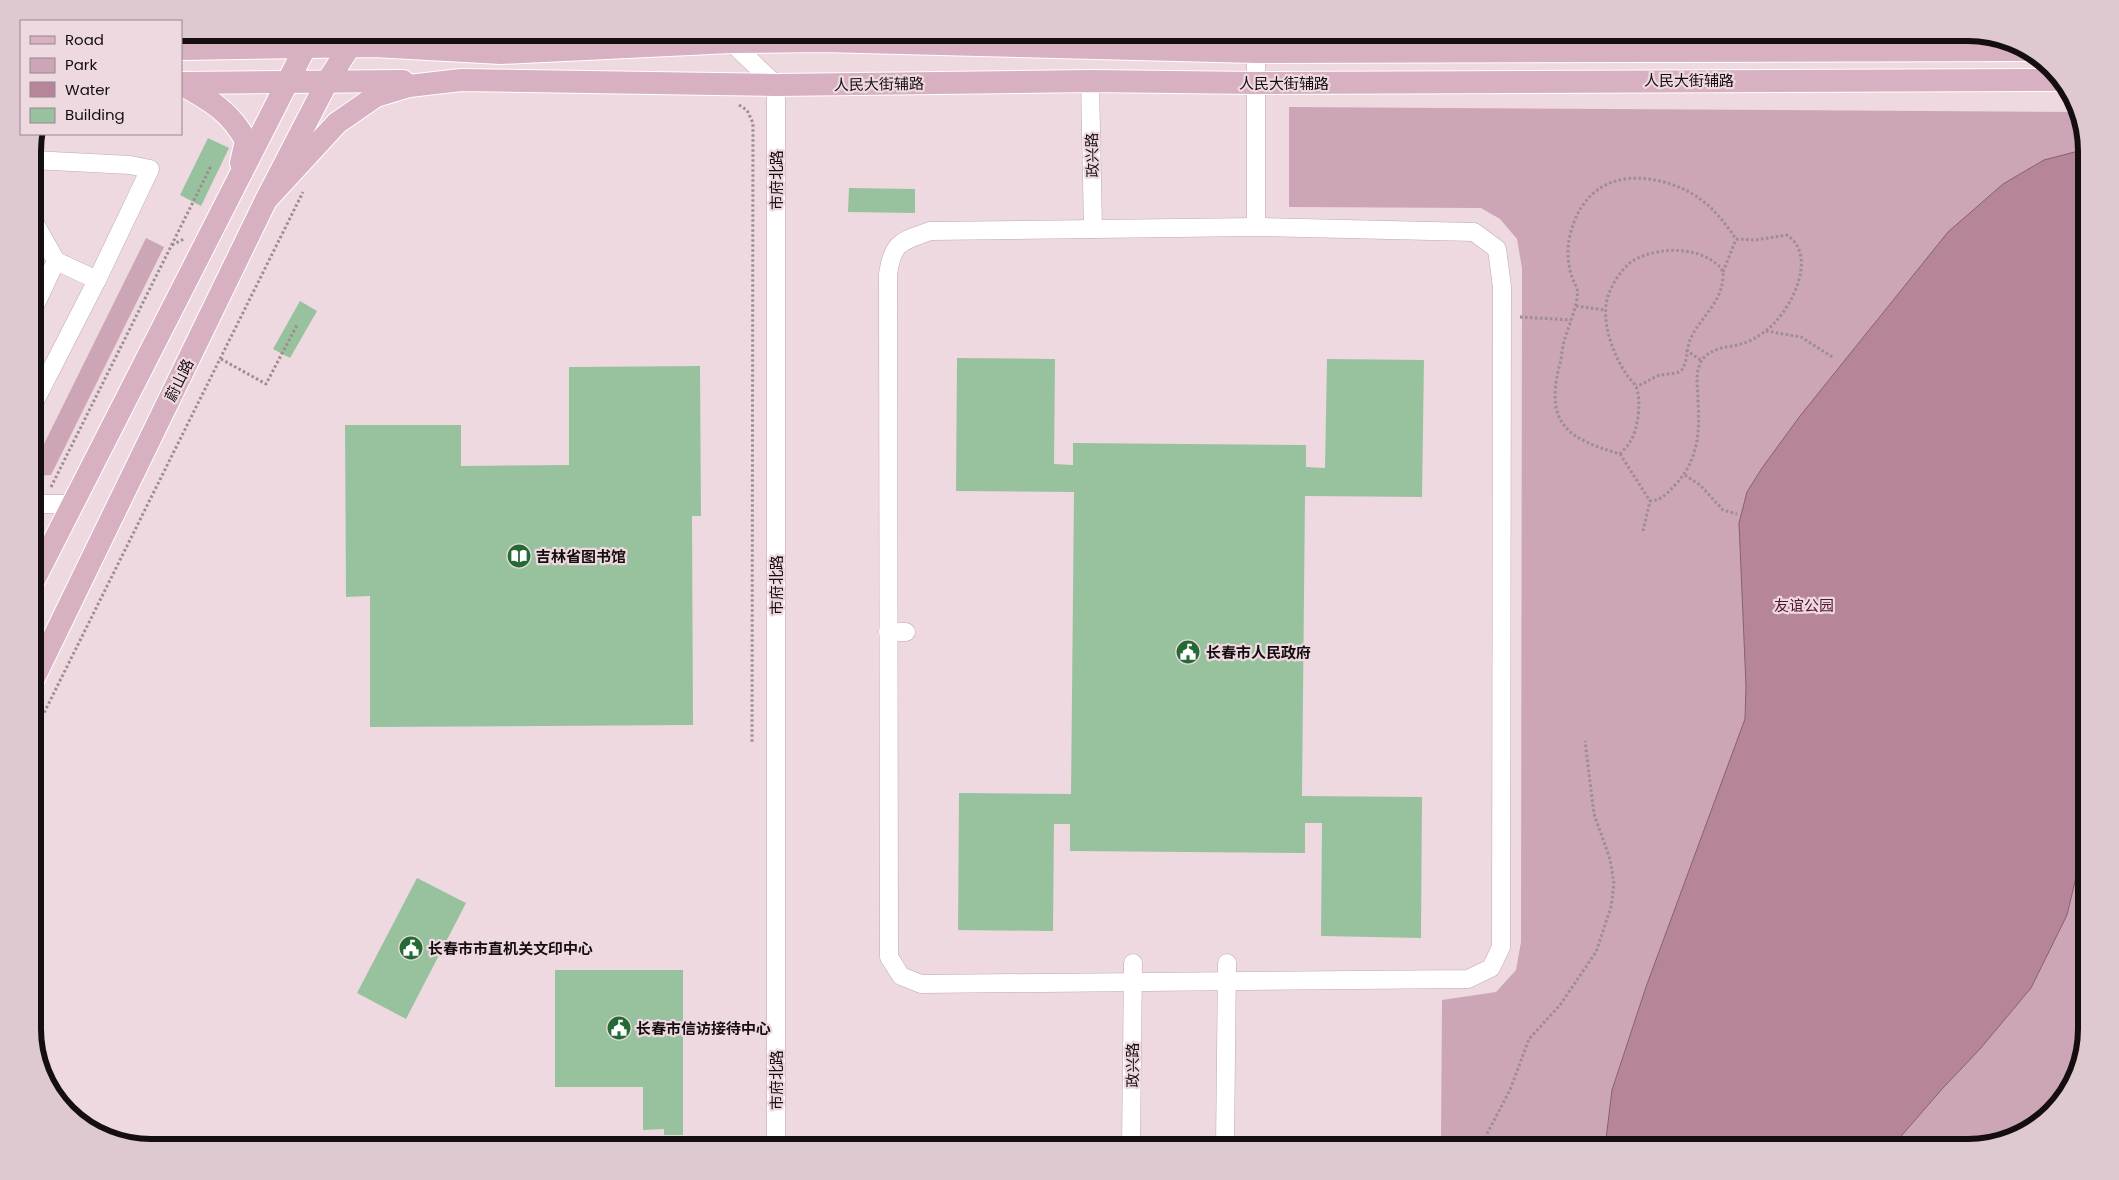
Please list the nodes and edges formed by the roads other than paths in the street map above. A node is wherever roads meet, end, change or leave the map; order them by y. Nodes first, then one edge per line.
1 (308, 41) edge
2 (353, 41) edge
3 (365, 41) edge
4 (731, 42) junction
5 (1256, 42) edge
6 (182, 49) edge
7 (2009, 50) edge
8 (461, 80) junction
9 (2052, 80) edge
10 (1090, 81) junction
11 (287, 82) junction
12 (327, 82) junction
13 (182, 83) edge
14 (1256, 83) junction
15 (182, 84) edge
16 (776, 85) junction
17 (41, 160) edge
18 (234, 189) junction
19 (266, 200) junction
20 (1256, 227) junction
21 (1093, 229) junction
22 (41, 234) edge
23 (56, 260) junction
24 (97, 280) junction
25 (41, 293) edge
26 (41, 389) edge
27 (41, 504) edge
28 (72, 504) junction
29 (41, 566) edge
30 (888, 632) junction
31 (906, 632) dead end
32 (41, 664) edge
33 (1133, 963) dead end
34 (1227, 963) dead end
35 (1132, 982) junction
36 (1228, 983) junction
37 (776, 1139) edge
38 (1131, 1139) edge
39 (1226, 1139) edge

1 - 6 main road
1 - 11 main road
2 - 12 main road, 蔚山路
3 - 4 main road
4 - 5 main road
4 - 16 street
5 - 7 main road
5 - 14 street
8 - 12 main road
8 - 16 main road, 人民大街辅路
8 - 19 main road
9 - 14 main road, 人民大街辅路
10 - 14 main road, 人民大街辅路
10 - 16 main road, 人民大街辅路
10 - 21 street, 政兴路
11 - 12 main road
11 - 13 main road
11 - 18 main road
12 - 19 main road, 蔚山路
14 - 20 street
15 - 18 main road
16 - 37 street, 市府北路
17 - 24 street
18 - 28 main road
19 - 32 main road, 蔚山路
20 - 21 street
20 - 36 street
21 - 30 street
22 - 23 street
23 - 24 street
23 - 25 street
24 - 26 street
27 - 28 street
28 - 29 main road
30 - 31 street
30 - 35 street
33 - 35 street, 政兴路
34 - 36 street
35 - 36 street
35 - 38 street, 政兴路
36 - 39 street

